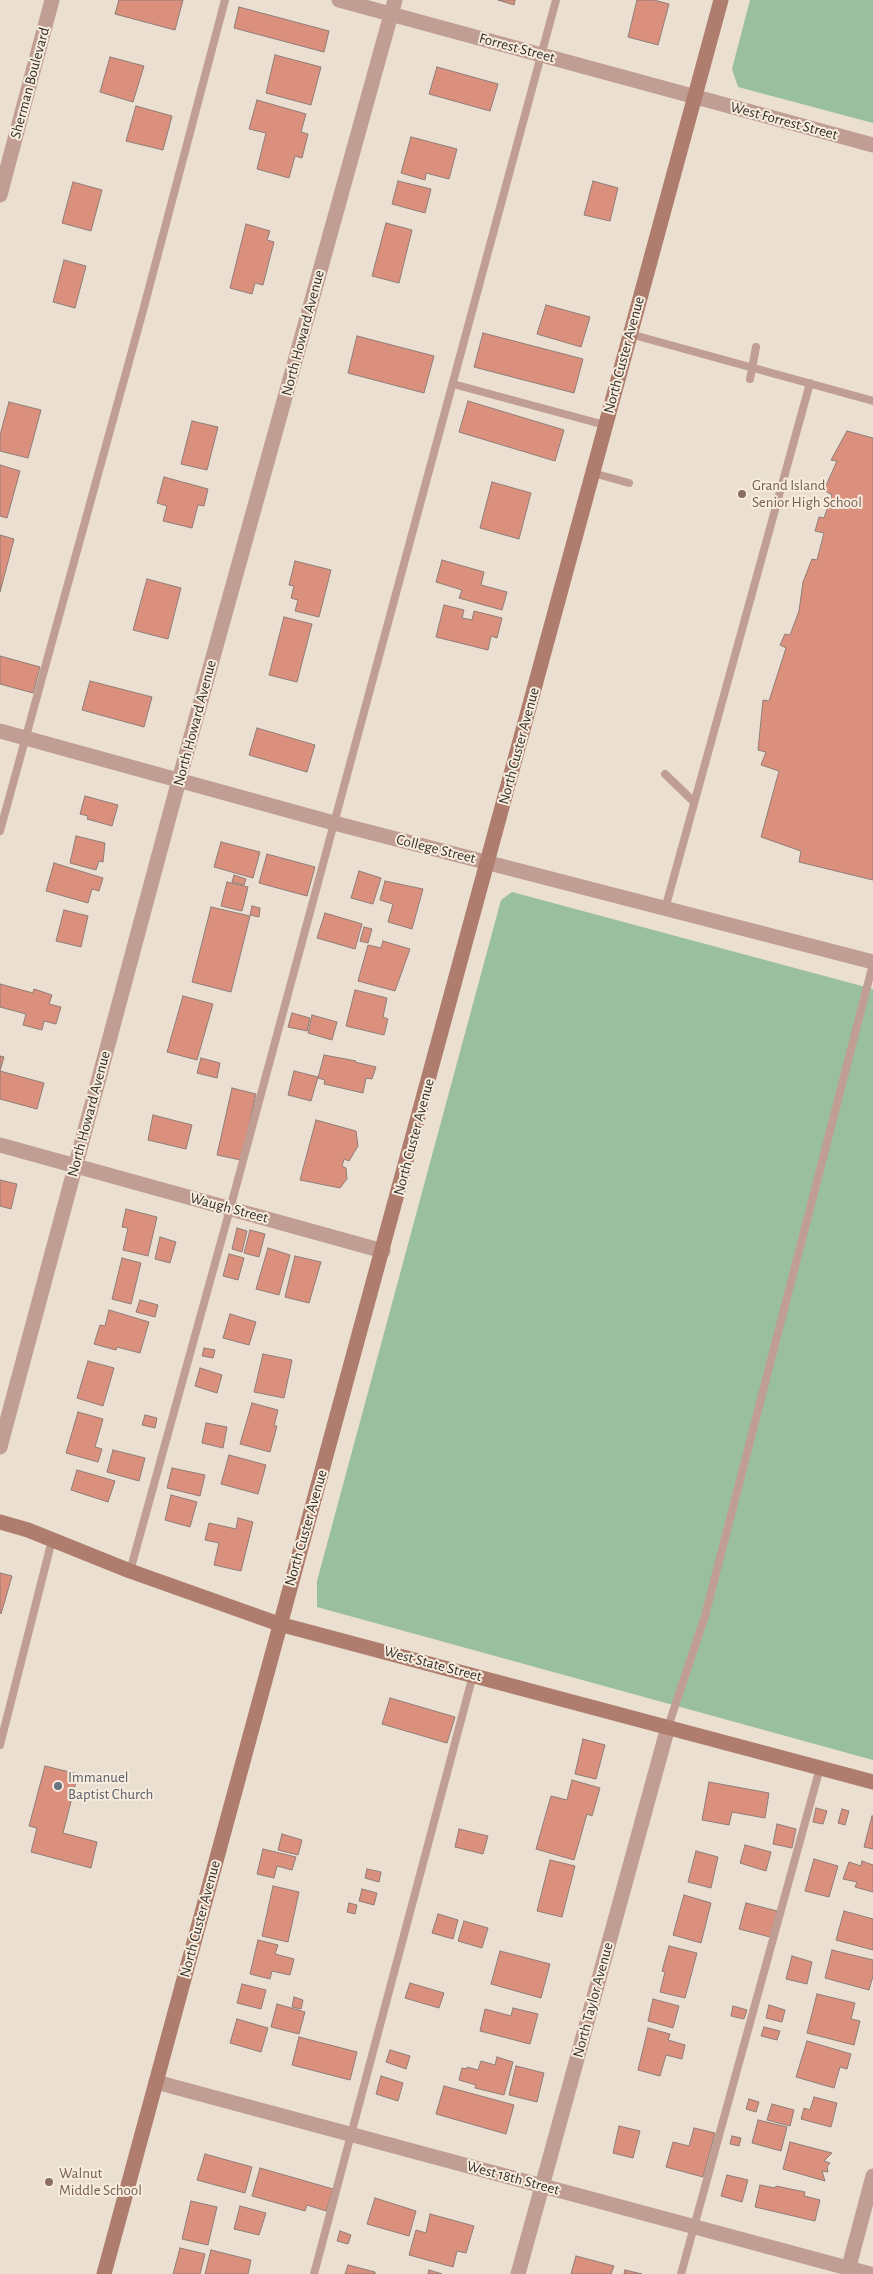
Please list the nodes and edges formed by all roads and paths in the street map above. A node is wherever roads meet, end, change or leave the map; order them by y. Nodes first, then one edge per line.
1 (52, 0) edge
2 (225, 0) edge
3 (339, 0) edge
4 (556, 0) edge
5 (721, 0) edge
6 (393, 7) edge
7 (541, 55) junction
8 (694, 97) junction
9 (873, 145) edge
10 (0, 195) edge
11 (630, 334) junction
12 (756, 347) dead end
13 (752, 368) junction
14 (750, 379) dead end
15 (810, 383) junction
16 (453, 384) junction
17 (873, 401) edge
18 (605, 425) junction
19 (593, 473) junction
20 (629, 483) dead end
21 (0, 730) edge
22 (25, 738) junction
23 (665, 774) dead end
24 (179, 780) junction
25 (694, 802) junction
26 (334, 823) junction
27 (0, 831) edge
28 (488, 862) junction
29 (665, 910) junction
30 (873, 963) edge
31 (0, 1145) edge
32 (75, 1166) junction
33 (230, 1209) junction
34 (383, 1251) junction
35 (0, 1447) edge
36 (0, 1522) edge
37 (52, 1540) junction
38 (130, 1571) junction
39 (279, 1624) junction
40 (474, 1675) junction
41 (668, 1727) junction
42 (0, 1745) edge
43 (820, 1768) junction
44 (873, 1782) edge
45 (156, 2082) junction
46 (352, 2134) junction
47 (873, 2176) edge
48 (542, 2186) junction
49 (694, 2226) junction
50 (848, 2271) edge
51 (104, 2274) edge
52 (314, 2274) edge
53 (518, 2274) edge
54 (681, 2274) edge
55 (870, 2274) edge

1 - 10 street, Sherman Boulevard
2 - 22 lane
3 - 6 street, Forrest Street
4 - 7 lane
5 - 8 street, North Custer Avenue
6 - 7 street, Forrest Street
6 - 24 street, North Howard Avenue
7 - 8 street, Forrest Street
7 - 16 lane
8 - 9 street, West Forrest Street
8 - 11 street, North Custer Avenue
11 - 13 lane
11 - 18 street, North Custer Avenue
12 - 13 lane
13 - 14 lane
13 - 15 lane
15 - 17 lane
15 - 25 lane
16 - 18 lane
16 - 26 lane
18 - 19 street, North Custer Avenue
19 - 20 lane
19 - 28 street, North Custer Avenue
21 - 22 street, College Street
22 - 24 street, College Street
22 - 27 lane
23 - 25 lane
24 - 26 street, College Street
24 - 32 street, North Howard Avenue
25 - 29 lane
26 - 28 street, College Street
26 - 33 lane
28 - 29 street, College Street
28 - 34 street, North Custer Avenue
29 - 30 street, College Street
30 - 41 lane
31 - 32 street, Waugh Street
32 - 33 street, Waugh Street
32 - 35 street, North Howard Avenue
33 - 34 street, Waugh Street
33 - 38 lane
34 - 39 street, North Custer Avenue
36 - 37 street, West State Street
37 - 38 street, West State Street
37 - 42 lane
38 - 39 street, West State Street
39 - 40 street, West State Street
39 - 45 street, North Custer Avenue
40 - 41 street, West State Street
40 - 46 lane
41 - 43 street, West State Street
41 - 48 street, North Taylor Avenue
43 - 44 street, West State Street
43 - 49 lane
45 - 46 street, West 18th Street
45 - 51 street, North Custer Avenue
46 - 48 street, West 18th Street
46 - 52 lane
47 - 50 street
48 - 49 street, West 18th Street
48 - 53 street, North Taylor Avenue
49 - 50 street, West 18th Street
49 - 54 lane
50 - 55 street, West 18th Street

